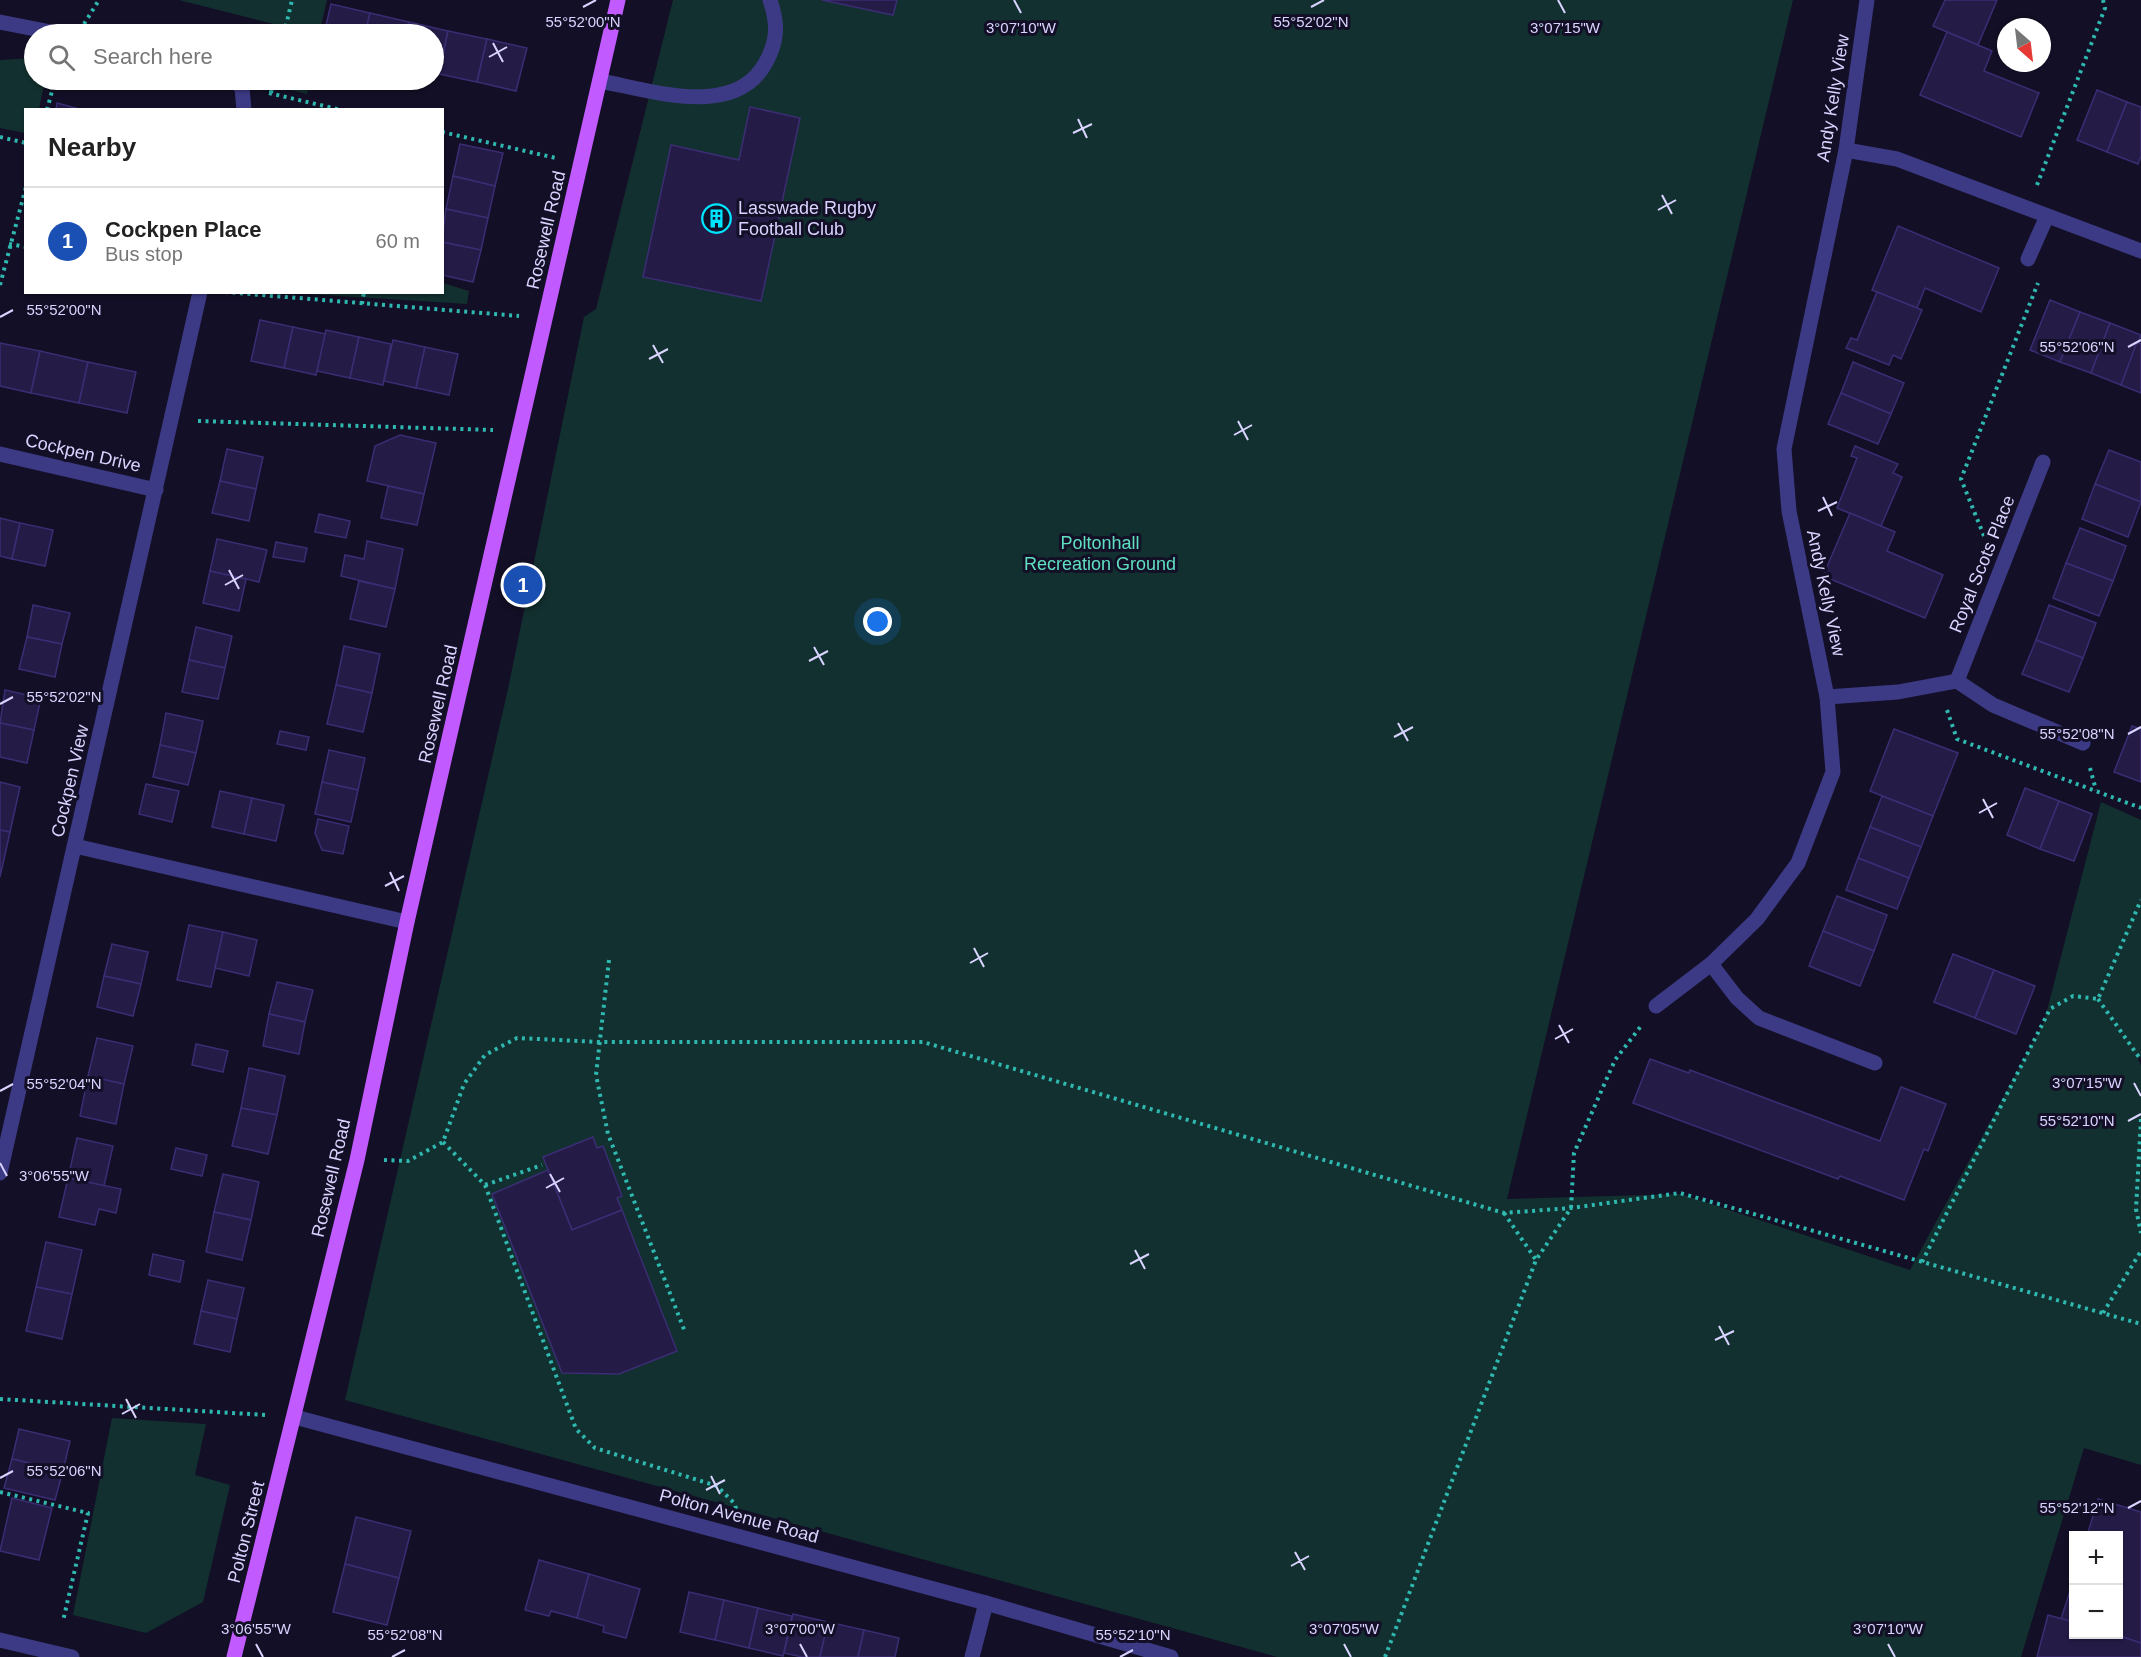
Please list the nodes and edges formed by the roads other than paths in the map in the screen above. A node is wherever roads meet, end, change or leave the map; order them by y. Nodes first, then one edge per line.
1 (618, 0) edge
2 (770, 0) edge
3 (1867, 0) edge
4 (0, 22) edge
5 (24, 27) edge
6 (600, 81) junction
7 (239, 90) edge
8 (244, 108) edge
9 (1846, 150) junction
10 (2047, 216) junction
11 (2141, 251) edge
12 (2028, 259) road end
13 (200, 294) edge
14 (0, 454) edge
15 (2043, 462) dead end
16 (156, 490) junction
17 (1957, 681) junction
18 (1827, 697) junction
19 (2083, 743) dead end
20 (75, 846) junction
21 (407, 922) junction
22 (1711, 964) junction
23 (1656, 1006) road end
24 (1875, 1063) dead end
25 (0, 1173) edge
26 (295, 1417) junction
27 (986, 1603) junction
28 (0, 1641) edge
29 (72, 1657) edge
30 (234, 1657) edge
31 (972, 1657) edge
32 (1171, 1657) edge

1 - 6 main road, Rosewell Road
2 - 6 street
3 - 9 street, Andy Kelly View
4 - 5 street
6 - 21 main road, Rosewell Road
7 - 8 street
9 - 10 street
9 - 18 street, Andy Kelly View
10 - 11 street
10 - 12 street
13 - 16 street, Cockpen View
14 - 16 street, Cockpen Drive
15 - 17 street, Royal Scots Place
16 - 20 street, Cockpen View
17 - 18 street
17 - 19 street
18 - 22 street, Andy Kelly View
20 - 21 street
20 - 25 street, Cockpen View
21 - 26 main road, Rosewell Road
22 - 23 street, Andy Kelly View
22 - 24 street
26 - 27 street, Polton Avenue Road
26 - 30 main road, Polton Street
27 - 31 street
27 - 32 street, Polton Avenue Road
28 - 29 street

